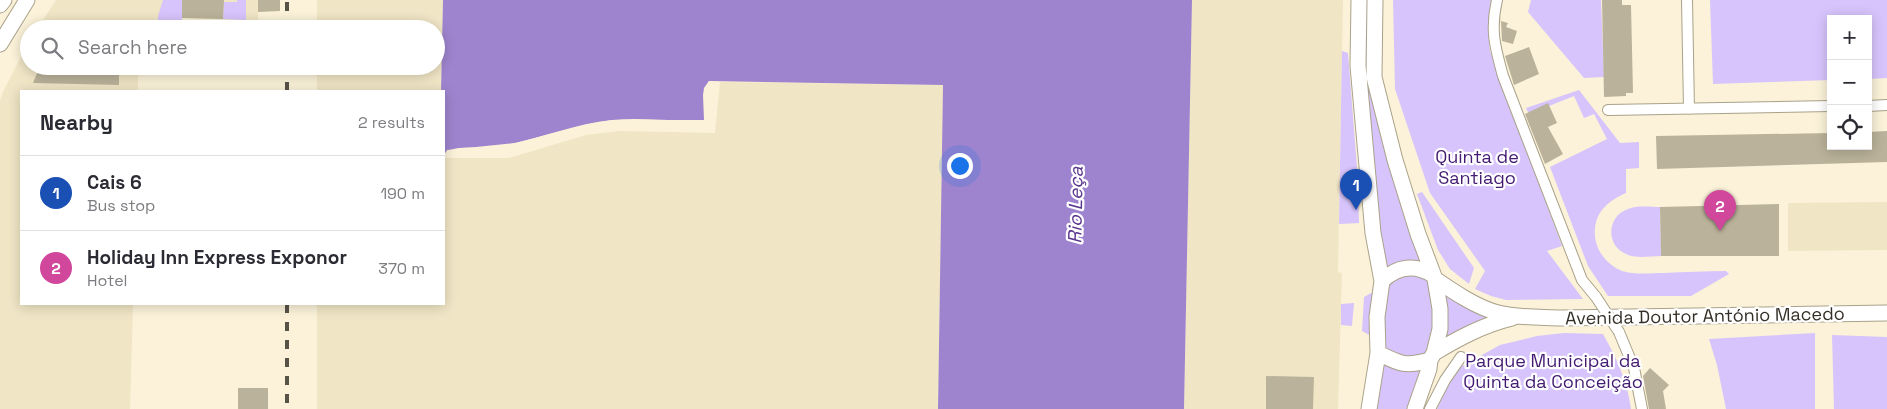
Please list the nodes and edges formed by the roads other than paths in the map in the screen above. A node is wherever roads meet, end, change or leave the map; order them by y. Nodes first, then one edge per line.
1 (4, 0) edge
2 (27, 0) edge
3 (1359, 0) edge
4 (1375, 0) edge
5 (1496, 0) edge
6 (1687, 0) edge
7 (0, 6) edge
8 (0, 44) edge
9 (1887, 105) edge
10 (1827, 106) edge
11 (1872, 106) edge
12 (1689, 109) junction
13 (1608, 110) dead end
14 (1434, 277) junction
15 (1382, 281) junction
16 (1887, 313) edge
17 (1523, 316) junction
18 (1378, 353) junction
19 (1432, 357) junction
20 (1461, 357) dead end
21 (1369, 409) edge
22 (1415, 409) edge
23 (1430, 409) edge
24 (1642, 409) edge

1 - 7 main road
2 - 8 main road
3 - 15 main road
4 - 14 main road
5 - 24 street, bridge
6 - 12 street
9 - 11 street
10 - 12 street
12 - 13 street
14 - 15 main road
14 - 17 main road, Avenida Doutor António Macedo
14 - 19 main road
15 - 18 main road
16 - 17 main road, Avenida Doutor António Macedo
17 - 19 main road, Avenida Doutor António Macedo
18 - 19 main road
18 - 21 main road
19 - 22 main road
20 - 23 street

